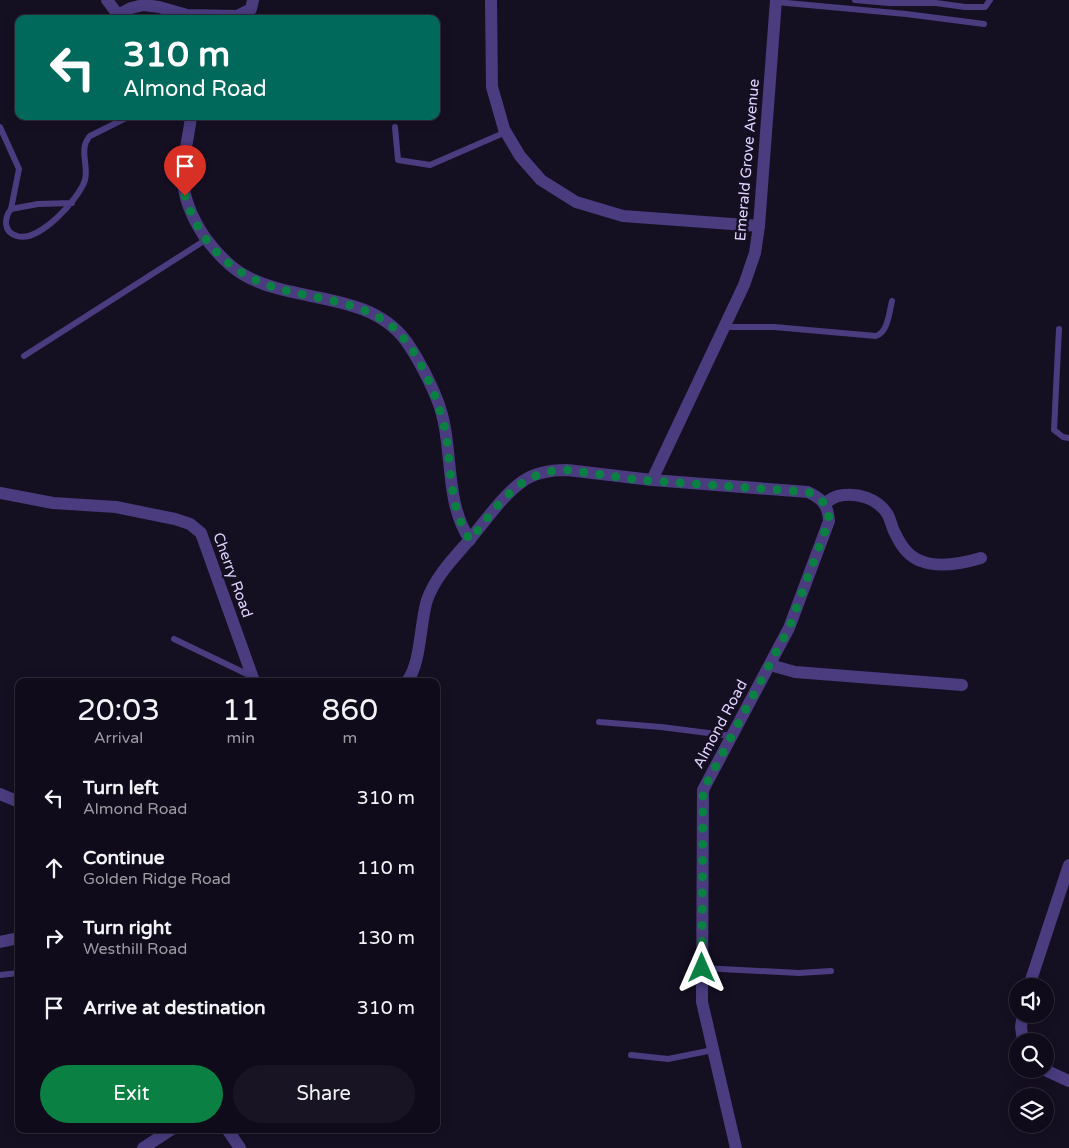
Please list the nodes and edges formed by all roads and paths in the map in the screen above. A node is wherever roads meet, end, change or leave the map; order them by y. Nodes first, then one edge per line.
1 (107, 0) edge
2 (253, 0) edge
3 (491, 0) edge
4 (855, 0) edge
5 (943, 0) edge
6 (990, 0) edge
7 (776, 1) edge
8 (936, 3) junction
9 (118, 15) edge
10 (122, 15) edge
11 (187, 15) edge
12 (239, 15) edge
13 (984, 24) dead end
14 (122, 120) edge
15 (190, 120) edge
16 (0, 127) edge
17 (395, 127) dead end
18 (506, 132) junction
19 (72, 203) junction
20 (11, 209) junction
21 (759, 226) junction
22 (207, 239) junction
23 (892, 302) dead end
24 (724, 327) junction
25 (1059, 329) dead end
26 (24, 356) dead end
27 (1069, 438) edge
28 (652, 480) junction
29 (0, 493) edge
30 (824, 504) junction
31 (470, 540) junction
32 (982, 558) dead end
33 (174, 639) dead end
34 (770, 665) junction
35 (251, 678) edge
36 (253, 678) edge
37 (409, 678) edge
38 (962, 685) dead end
39 (598, 722) dead end
40 (732, 736) junction
41 (0, 794) edge
42 (15, 800) edge
43 (1069, 865) edge
44 (15, 939) edge
45 (0, 942) edge
46 (702, 968) junction
47 (831, 971) dead end
48 (15, 973) edge
49 (0, 975) edge
50 (1032, 978) edge
51 (713, 1050) junction
52 (631, 1055) dead end
53 (1054, 1074) edge
54 (1069, 1081) edge
55 (166, 1133) edge
56 (230, 1133) edge
57 (143, 1148) edge
58 (240, 1148) edge
59 (736, 1148) edge

1 - 9 street
2 - 12 street
3 - 18 street
4 - 8 lane
5 - 8 lane
6 - 8 lane
7 - 13 lane
7 - 21 street, Emerald Grove Avenue
10 - 11 street
14 - 19 lane
15 - 22 street
16 - 20 lane
17 - 18 lane
18 - 21 street
19 - 20 lane
19 - 20 lane
21 - 24 street, Emerald Grove Avenue
22 - 26 lane
22 - 31 street
23 - 24 lane
24 - 28 street, Emerald Grove Avenue
25 - 27 lane
28 - 30 street
28 - 31 street
29 - 36 street, Cherry Road
30 - 32 street
30 - 34 street, Almond Road
31 - 37 street
33 - 35 lane
34 - 38 street
34 - 40 street, Almond Road
39 - 40 lane
40 - 46 street, Almond Road
41 - 42 street
43 - 50 street
44 - 45 street
46 - 47 lane
46 - 51 street, Almond Road
48 - 49 lane
51 - 52 lane
51 - 59 street, Almond Road
53 - 54 street
55 - 57 street
56 - 58 street

